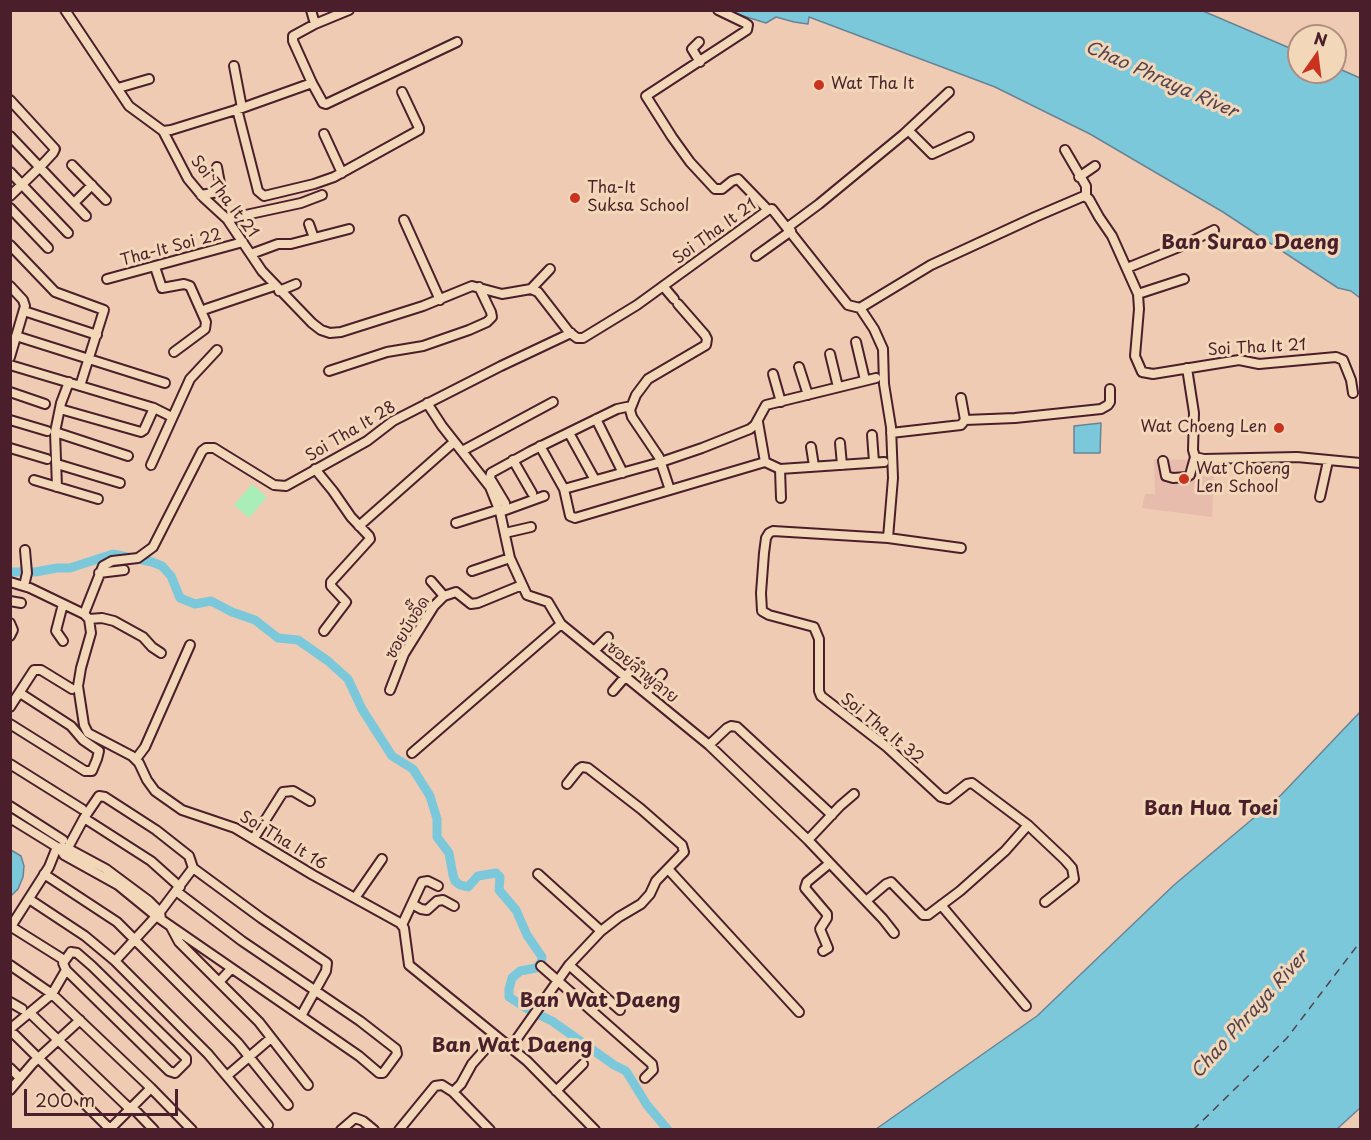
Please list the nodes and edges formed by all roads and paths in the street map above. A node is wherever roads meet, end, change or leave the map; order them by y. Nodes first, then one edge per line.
1 (65, 10) edge
2 (311, 10) edge
3 (349, 10) edge
4 (718, 10) edge
5 (315, 24) junction
6 (457, 42) dead end
7 (699, 42) dead end
8 (700, 62) junction
9 (234, 66) dead end
10 (149, 79) dead end
11 (312, 83) junction
12 (118, 88) junction
13 (402, 92) dead end
14 (949, 92) dead end
15 (10, 100) edge
16 (239, 108) junction
17 (908, 130) junction
18 (163, 131) junction
19 (324, 134) dead end
20 (10, 135) edge
21 (969, 137) dead end
22 (1065, 150) dead end
23 (72, 165) dead end
24 (1095, 166) dead end
25 (40, 167) junction
26 (217, 167) dead end
27 (10, 172) edge
28 (342, 173) junction
29 (1079, 177) junction
30 (22, 184) junction
31 (92, 185) junction
32 (201, 195) junction
33 (322, 195) dead end
34 (10, 196) edge
35 (1086, 196) junction
36 (106, 200) dead end
37 (74, 203) junction
38 (10, 208) edge
39 (768, 210) junction
40 (86, 216) dead end
41 (226, 219) junction
42 (404, 220) dead end
43 (309, 224) dead end
44 (349, 229) dead end
45 (789, 229) junction
46 (1214, 230) dead end
47 (68, 233) dead end
48 (314, 238) junction
49 (243, 242) junction
50 (10, 244) edge
51 (48, 248) dead end
52 (251, 254) junction
53 (756, 256) dead end
54 (154, 267) junction
55 (1127, 268) junction
56 (550, 269) dead end
57 (107, 279) dead end
58 (1184, 279) dead end
59 (296, 284) dead end
60 (10, 286) edge
61 (663, 286) junction
62 (479, 287) junction
63 (277, 289) junction
64 (531, 289) junction
65 (1138, 294) junction
66 (440, 300) junction
67 (860, 308) junction
68 (206, 309) dead end
69 (24, 311) junction
70 (571, 333) junction
71 (97, 335) junction
72 (16, 336) junction
73 (856, 342) dead end
74 (217, 350) dead end
75 (174, 352) dead end
76 (830, 354) dead end
77 (10, 357) edge
78 (89, 358) junction
79 (10, 365) edge
80 (799, 367) dead end
81 (1187, 368) junction
82 (329, 371) dead end
83 (773, 374) dead end
84 (876, 378) dead end
85 (865, 380) junction
86 (69, 382) junction
87 (165, 383) dead end
88 (80, 386) junction
89 (838, 387) junction
90 (1110, 389) dead end
91 (10, 393) edge
92 (1353, 393) dead end
93 (808, 395) junction
94 (961, 398) dead end
95 (553, 402) dead end
96 (781, 402) junction
97 (428, 403) junction
98 (45, 404) dead end
99 (631, 406) junction
100 (154, 408) junction
101 (60, 409) junction
102 (172, 417) junction
103 (596, 419) junction
104 (10, 420) edge
105 (965, 420) junction
106 (758, 422) junction
107 (51, 432) junction
108 (569, 433) junction
109 (891, 433) junction
110 (872, 435) dead end
111 (454, 442) junction
112 (840, 443) dead end
113 (540, 446) junction
114 (811, 447) dead end
115 (10, 448) edge
116 (462, 452) junction
117 (128, 456) dead end
118 (1195, 457) junction
119 (47, 459) dead end
120 (513, 460) junction
121 (1328, 460) junction
122 (1163, 461) dead end
123 (661, 462) junction
124 (765, 462) junction
125 (874, 462) junction
126 (884, 462) dead end
127 (1360, 463) edge
128 (57, 464) junction
129 (151, 465) dead end
130 (842, 465) junction
131 (814, 466) junction
132 (315, 469) junction
133 (780, 469) junction
134 (623, 473) junction
135 (34, 480) dead end
136 (595, 480) junction
137 (120, 483) dead end
138 (57, 487) junction
139 (564, 489) junction
140 (670, 490) junction
141 (532, 494) dead end
142 (544, 496) dead end
143 (1320, 497) dead end
144 (780, 498) dead end
145 (98, 499) dead end
146 (502, 508) junction
147 (456, 523) dead end
148 (359, 526) junction
149 (531, 527) dead end
150 (505, 533) junction
151 (888, 538) junction
152 (961, 548) dead end
153 (25, 550) dead end
154 (510, 558) junction
155 (124, 570) dead end
156 (472, 571) dead end
157 (99, 573) junction
158 (431, 580) dead end
159 (10, 582) edge
160 (522, 585) junction
161 (24, 586) junction
162 (444, 596) junction
163 (10, 601) edge
164 (21, 603) dead end
165 (63, 604) junction
166 (86, 617) junction
167 (11, 624) edge
168 (561, 624) junction
169 (324, 631) dead end
170 (10, 636) edge
171 (608, 637) dead end
172 (63, 641) dead end
173 (190, 645) dead end
174 (594, 651) junction
175 (161, 653) dead end
176 (637, 663) dead end
177 (662, 674) dead end
178 (626, 677) junction
179 (72, 689) dead end
180 (390, 690) dead end
181 (613, 691) dead end
182 (20, 693) junction
183 (646, 693) junction
184 (10, 707) edge
185 (10, 724) edge
186 (709, 745) junction
187 (412, 753) dead end
188 (136, 759) junction
189 (10, 764) edge
190 (567, 784) dead end
191 (854, 794) dead end
192 (310, 801) dead end
193 (10, 806) edge
194 (83, 814) junction
195 (832, 815) junction
196 (10, 818) edge
197 (1028, 825) junction
198 (254, 838) junction
199 (808, 840) junction
200 (62, 848) junction
201 (382, 859) dead end
202 (830, 863) junction
203 (193, 868) junction
204 (668, 869) junction
205 (44, 874) junction
206 (538, 874) dead end
207 (438, 886) dead end
208 (178, 889) junction
209 (355, 898) junction
210 (29, 899) junction
211 (866, 901) junction
212 (1045, 902) dead end
213 (412, 904) junction
214 (941, 905) junction
215 (454, 906) dead end
216 (159, 916) junction
217 (402, 925) junction
218 (11, 927) edge
219 (171, 927) junction
220 (601, 931) junction
221 (894, 933) dead end
222 (135, 940) junction
223 (823, 951) dead end
224 (61, 958) dead end
225 (115, 961) junction
226 (10, 965) edge
227 (569, 965) junction
228 (541, 966) dead end
229 (231, 969) junction
230 (66, 970) junction
231 (556, 980) junction
232 (219, 982) junction
233 (315, 991) junction
234 (52, 994) junction
235 (10, 1002) edge
236 (1026, 1006) dead end
237 (22, 1010) dead end
238 (620, 1010) dead end
239 (799, 1012) dead end
240 (32, 1015) dead end
241 (301, 1016) junction
242 (80, 1020) junction
243 (13, 1032) edge
244 (496, 1036) junction
245 (271, 1038) junction
246 (58, 1041) junction
247 (511, 1047) junction
248 (249, 1057) junction
249 (39, 1059) junction
250 (583, 1064) dead end
251 (10, 1068) edge
252 (228, 1075) junction
253 (20, 1078) junction
254 (645, 1078) dead end
255 (308, 1085) dead end
256 (151, 1088) junction
257 (10, 1090) edge
258 (556, 1091) junction
259 (453, 1092) junction
260 (288, 1105) dead end
261 (131, 1108) junction
262 (268, 1125) dead end
263 (115, 1128) edge
264 (154, 1130) edge
265 (192, 1130) edge
266 (341, 1130) edge
267 (374, 1130) edge
268 (399, 1130) edge
269 (490, 1130) edge
270 (596, 1130) edge

1 - 12 street, Soi Tha It 21
2 - 5 street
3 - 5 street
4 - 8 street
5 - 11 street
6 - 11 street
7 - 8 street
8 - 39 street
9 - 16 street
10 - 12 street
11 - 16 street
12 - 18 street, Soi Tha It 21
13 - 28 street
14 - 17 street
15 - 25 street
16 - 18 street
16 - 28 street
17 - 21 street
17 - 45 street
18 - 32 street, Soi Tha It 21
19 - 28 street
20 - 25 street
22 - 29 street, Soi Tha It 21
23 - 31 street
24 - 29 street
25 - 30 street
25 - 37 street
26 - 32 street
27 - 30 street
29 - 35 street, Soi Tha It 21
30 - 34 street
30 - 47 street
31 - 36 street
31 - 37 street
32 - 41 street, Soi Tha It 21
33 - 41 street
35 - 55 street, Soi Tha It 21
35 - 67 street
37 - 40 street
38 - 51 street
39 - 45 street, Soi Tha It 21
39 - 61 street, Soi Tha It 21
41 - 49 street, Soi Tha It 21
42 - 66 street
43 - 48 street
44 - 48 street
45 - 53 street
45 - 67 street, Soi Tha It 21
46 - 55 street
48 - 52 street
49 - 52 street, Soi Tha It 21
49 - 54 street, Tha-It Soi 22
50 - 71 street
52 - 63 street, Soi Tha It 21
54 - 57 street, Tha-It Soi 22
54 - 75 street
55 - 65 street, Soi Tha It 21
56 - 64 street
58 - 65 street
59 - 63 street
60 - 69 street
61 - 70 street, Soi Tha It 21
61 - 99 street
62 - 64 street, Soi Tha It 21
62 - 66 street, Soi Tha It 21
62 - 82 street
63 - 66 street, Soi Tha It 21
63 - 68 street
64 - 70 street
65 - 81 street, Soi Tha It 21
67 - 109 street
69 - 71 street
69 - 72 street
70 - 97 street, Soi Tha It 28
71 - 78 street
72 - 77 street
72 - 78 street
73 - 85 street
74 - 102 street
76 - 89 street
78 - 87 street
78 - 88 street
79 - 86 street
80 - 93 street
81 - 92 street, Soi Tha It 21
81 - 118 street
83 - 96 street
84 - 85 street
85 - 89 street
86 - 88 street
86 - 101 street
88 - 100 street
89 - 93 street
90 - 105 street
91 - 98 street
93 - 96 street
94 - 105 street
95 - 116 street
96 - 106 street
97 - 111 street
97 - 132 street, Soi Tha It 28
99 - 103 street
99 - 123 street
100 - 101 street
100 - 102 street
101 - 107 street
102 - 129 street
103 - 108 street
103 - 134 street
104 - 107 street
105 - 109 street
106 - 123 street
106 - 124 street
107 - 117 street
107 - 128 street
108 - 113 street
108 - 136 street
109 - 151 street
110 - 125 street
111 - 116 street
111 - 148 street
112 - 130 street
113 - 120 street
113 - 139 street
114 - 131 street
115 - 119 street
116 - 146 street
118 - 121 street
118 - 122 street
120 - 141 street
120 - 146 street
121 - 127 street
121 - 143 street
123 - 134 street
123 - 140 street
124 - 133 street
124 - 140 street
125 - 126 street
125 - 130 street
128 - 137 street
128 - 138 street
130 - 131 street
131 - 133 street
132 - 148 street
132 - 157 street, Soi Tha It 28
133 - 144 street
134 - 136 street
135 - 138 street
136 - 139 street
138 - 145 street
139 - 140 street
142 - 146 street
146 - 147 street
146 - 150 street
148 - 169 street
149 - 150 street
150 - 154 street
151 - 152 street
151 - 197 street, Soi Tha It 32
153 - 161 street
154 - 156 street
154 - 160 street
155 - 157 street
157 - 166 street
158 - 162 street
159 - 161 street
160 - 162 street, ซอยบังอี๊ด
160 - 168 street, ซอยลำพูลาย
161 - 165 street
162 - 180 street, ซอยบังอี๊ด
163 - 164 street
165 - 166 street
165 - 172 street
166 - 175 street
166 - 188 street
167 - 170 street
168 - 174 street, ซอยลำพูลาย
168 - 187 street
171 - 174 street
173 - 188 street
174 - 178 street, ซอยลำพูลาย
176 - 178 street
177 - 183 street
178 - 181 street
178 - 183 street, ซอยลำพูลาย
179 - 182 street
182 - 184 street
182 - 185 street
183 - 186 street, ซอยลำพูลาย
186 - 195 street
186 - 199 street, ซอยลำพูลาย
188 - 198 street, Soi Tha It 16
189 - 194 street
190 - 204 street
191 - 195 street
192 - 198 street
193 - 200 street
194 - 200 street
194 - 203 street
194 - 208 street
195 - 199 street
196 - 200 street
197 - 212 street, Soi Tha It 32
197 - 214 street
198 - 209 street, Soi Tha It 16
199 - 202 street, ซอยลำพูลาย
200 - 205 street
200 - 216 street
201 - 209 street
202 - 211 street, ซอยลำพูลาย
202 - 223 street
203 - 208 street
203 - 233 street
204 - 220 street
204 - 239 street
205 - 210 street
205 - 222 street
206 - 220 street
207 - 213 street
208 - 216 street
208 - 233 street
209 - 217 street, Soi Tha It 16
210 - 218 street
210 - 225 street
211 - 214 street
211 - 221 street, ซอยลำพูลาย
213 - 215 street
213 - 217 street
214 - 236 street
216 - 219 street
216 - 222 street
217 - 244 street
218 - 224 street
219 - 229 street
219 - 232 street
220 - 227 street
222 - 225 street
222 - 248 street
225 - 252 street
226 - 234 street
227 - 231 street
227 - 238 street
228 - 231 street
229 - 232 street
229 - 241 street
230 - 230 street
230 - 234 street
231 - 247 street
231 - 254 street
232 - 245 street
233 - 241 street
233 - 241 street
234 - 242 street
234 - 243 street
235 - 237 street
240 - 246 street
242 - 246 street
242 - 256 street
243 - 249 street
244 - 247 street
244 - 259 street
245 - 248 street
245 - 255 street
246 - 249 street
246 - 261 street
247 - 258 street
248 - 252 street
248 - 260 street
249 - 253 street
249 - 263 street
250 - 258 street
251 - 253 street
252 - 262 street
253 - 257 street
256 - 261 street
256 - 265 street
258 - 270 street
259 - 268 street
259 - 269 street
261 - 263 street
261 - 264 street
266 - 267 street

